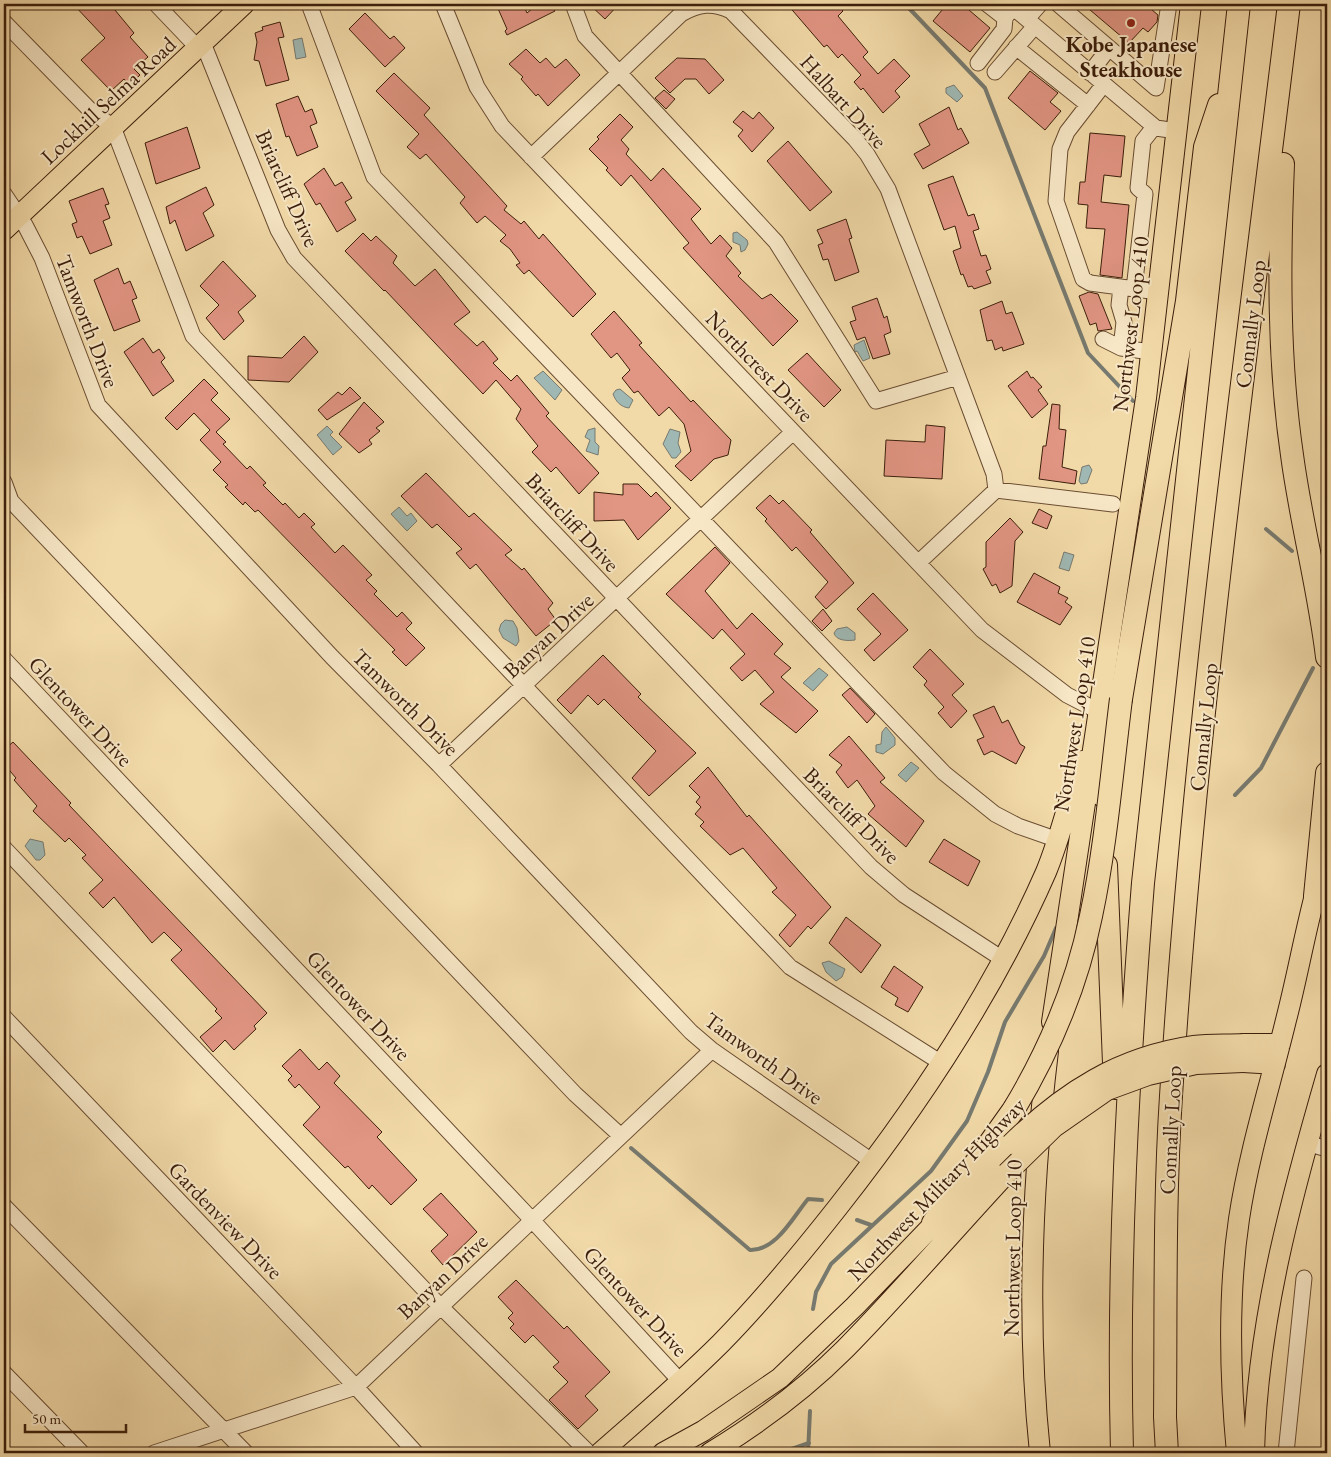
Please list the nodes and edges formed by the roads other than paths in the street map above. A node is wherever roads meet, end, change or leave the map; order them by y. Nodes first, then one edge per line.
1 (156, 4) edge
2 (244, 4) edge
3 (309, 4) edge
4 (444, 4) edge
5 (573, 4) edge
6 (987, 4) edge
7 (1040, 4) edge
8 (1058, 4) edge
9 (1169, 4) edge
10 (1191, 4) edge
11 (1239, 4) edge
12 (1290, 4) edge
13 (1009, 10) edge
14 (4, 22) edge
15 (1031, 23) junction
16 (200, 45) junction
17 (1016, 47) junction
18 (1109, 48) junction
19 (978, 63) dead end
20 (1232, 66) junction
21 (620, 72) junction
22 (995, 72) dead end
23 (1090, 72) junction
24 (1104, 84) junction
25 (1088, 105) junction
26 (1154, 126) junction
27 (113, 127) junction
28 (1177, 131) junction
29 (531, 156) junction
30 (4, 194) edge
31 (1143, 210) junction
32 (1168, 213) junction
33 (18, 216) junction
34 (4, 230) edge
35 (1139, 241) junction
36 (1164, 245) junction
37 (1128, 288) junction
38 (1158, 292) junction
39 (1103, 339) dead end
40 (1121, 348) junction
41 (1152, 352) junction
42 (958, 378) junction
43 (793, 432) junction
44 (4, 482) edge
45 (996, 490) junction
46 (1113, 504) dead end
47 (702, 518) junction
48 (918, 563) junction
49 (617, 600) junction
50 (1327, 656) edge
51 (4, 659) edge
52 (525, 686) junction
53 (1100, 712) junction
54 (439, 765) junction
55 (1327, 773) edge
56 (1058, 840) junction
57 (4, 848) edge
58 (1327, 852) edge
59 (1315, 896) junction
60 (1004, 960) junction
61 (4, 1017) edge
62 (1280, 1044) junction
63 (712, 1050) junction
64 (1244, 1053) junction
65 (943, 1064) junction
66 (1275, 1064) junction
67 (1327, 1074) edge
68 (621, 1136) junction
69 (1307, 1143) junction
70 (1327, 1149) edge
71 (874, 1162) junction
72 (4, 1206) edge
73 (532, 1220) junction
74 (933, 1223) junction
75 (1122, 1235) junction
76 (1304, 1278) dead end
77 (440, 1306) junction
78 (1033, 1332) junction
79 (4, 1373) edge
80 (681, 1382) junction
81 (356, 1388) junction
82 (1121, 1402) junction
83 (224, 1430) junction
84 (82, 1453) edge
85 (154, 1453) edge
86 (246, 1453) edge
87 (416, 1453) edge
88 (589, 1453) edge
89 (600, 1453) edge
90 (663, 1453) edge
91 (710, 1453) edge
92 (1028, 1453) edge
93 (1040, 1453) edge
94 (1118, 1453) edge
95 (1122, 1453) edge
96 (1167, 1453) edge
97 (1238, 1453) edge
98 (1254, 1453) edge
99 (1286, 1453) edge

1 - 16 street, Briarcliff Drive
2 - 16 main road, Lockhill Selma Road
3 - 47 street
4 - 29 street, Northcrest Drive
5 - 21 street
6 - 13 street
7 - 15 street
8 - 18 street
9 - 18 street
10 - 28 main road, Northwest Loop 410
11 - 20 highway, Connally Loop
12 - 50 highway
12 - 96 highway, Connally Loop
13 - 15 street
13 - 19 street
14 - 27 street
15 - 17 street
15 - 23 street
16 - 27 main road, Lockhill Selma Road
16 - 49 street, Briarcliff Drive
17 - 22 street
17 - 25 street
18 - 23 street
20 - 74 highway, bridge
20 - 75 highway, Connally Loop
21 - 29 street, Halbart Drive
21 - 42 street
21 - 42 street, Halbart Drive
23 - 24 street
24 - 25 street
24 - 26 street
25 - 37 street
26 - 28 street
26 - 31 street
27 - 33 main road, Lockhill Selma Road
27 - 52 street
28 - 32 main road, Northwest Loop 410
29 - 43 street, Northcrest Drive
30 - 33 street, Tamworth Drive
31 - 32 street
31 - 35 street
32 - 36 main road, Northwest Loop 410
33 - 34 main road, Lockhill Selma Road
33 - 54 street, Tamworth Drive
35 - 36 street
35 - 37 street
36 - 38 main road, Northwest Loop 410
37 - 38 street
37 - 40 street
38 - 41 main road, Northwest Loop 410
39 - 40 street
40 - 41 street
41 - 53 main road, Northwest Loop 410
42 - 45 street, Halbart Drive
43 - 47 street, Banyan Drive
43 - 48 street, Northcrest Drive
44 - 68 street
45 - 46 street
45 - 48 street
47 - 49 street, Banyan Drive
47 - 56 street
48 - 53 street, Northcrest Drive
49 - 52 street, Banyan Drive
49 - 60 street, Briarcliff Drive
51 - 73 street, Glentower Drive
52 - 54 street, Banyan Drive
52 - 65 street
53 - 56 main road
53 - 75 highway
53 - 78 main road, Northwest Loop 410
54 - 63 street, Tamworth Drive
55 - 59 highway
56 - 60 main road
57 - 77 street
58 - 59 main road
59 - 62 main road
60 - 65 main road
61 - 81 street, Gardenview Drive
62 - 64 main road, Northwest Military Highway
62 - 66 main road
63 - 68 street, Banyan Drive
63 - 71 street, Tamworth Drive
64 - 66 main road, Northwest Military Highway
64 - 74 main road, Northwest Military Highway, bridge
64 - 91 main road, Northwest Military Highway, bridge
65 - 71 main road
66 - 97 main road
67 - 69 main road
68 - 73 street, Banyan Drive
69 - 70 street
69 - 98 main road
71 - 80 main road
72 - 83 street
73 - 77 street, Banyan Drive
73 - 80 street, Glentower Drive
74 - 90 main road, Northwest Military Highway
75 - 82 highway, Connally Loop
76 - 99 street
77 - 81 street, Banyan Drive
77 - 88 street
78 - 92 main road
78 - 93 main road, Northwest Loop 410
79 - 84 street
80 - 89 main road
81 - 83 street, Banyan Drive
81 - 87 street, Gardenview Drive
82 - 94 highway
82 - 95 highway, Connally Loop
83 - 85 street, Banyan Drive
83 - 86 street

